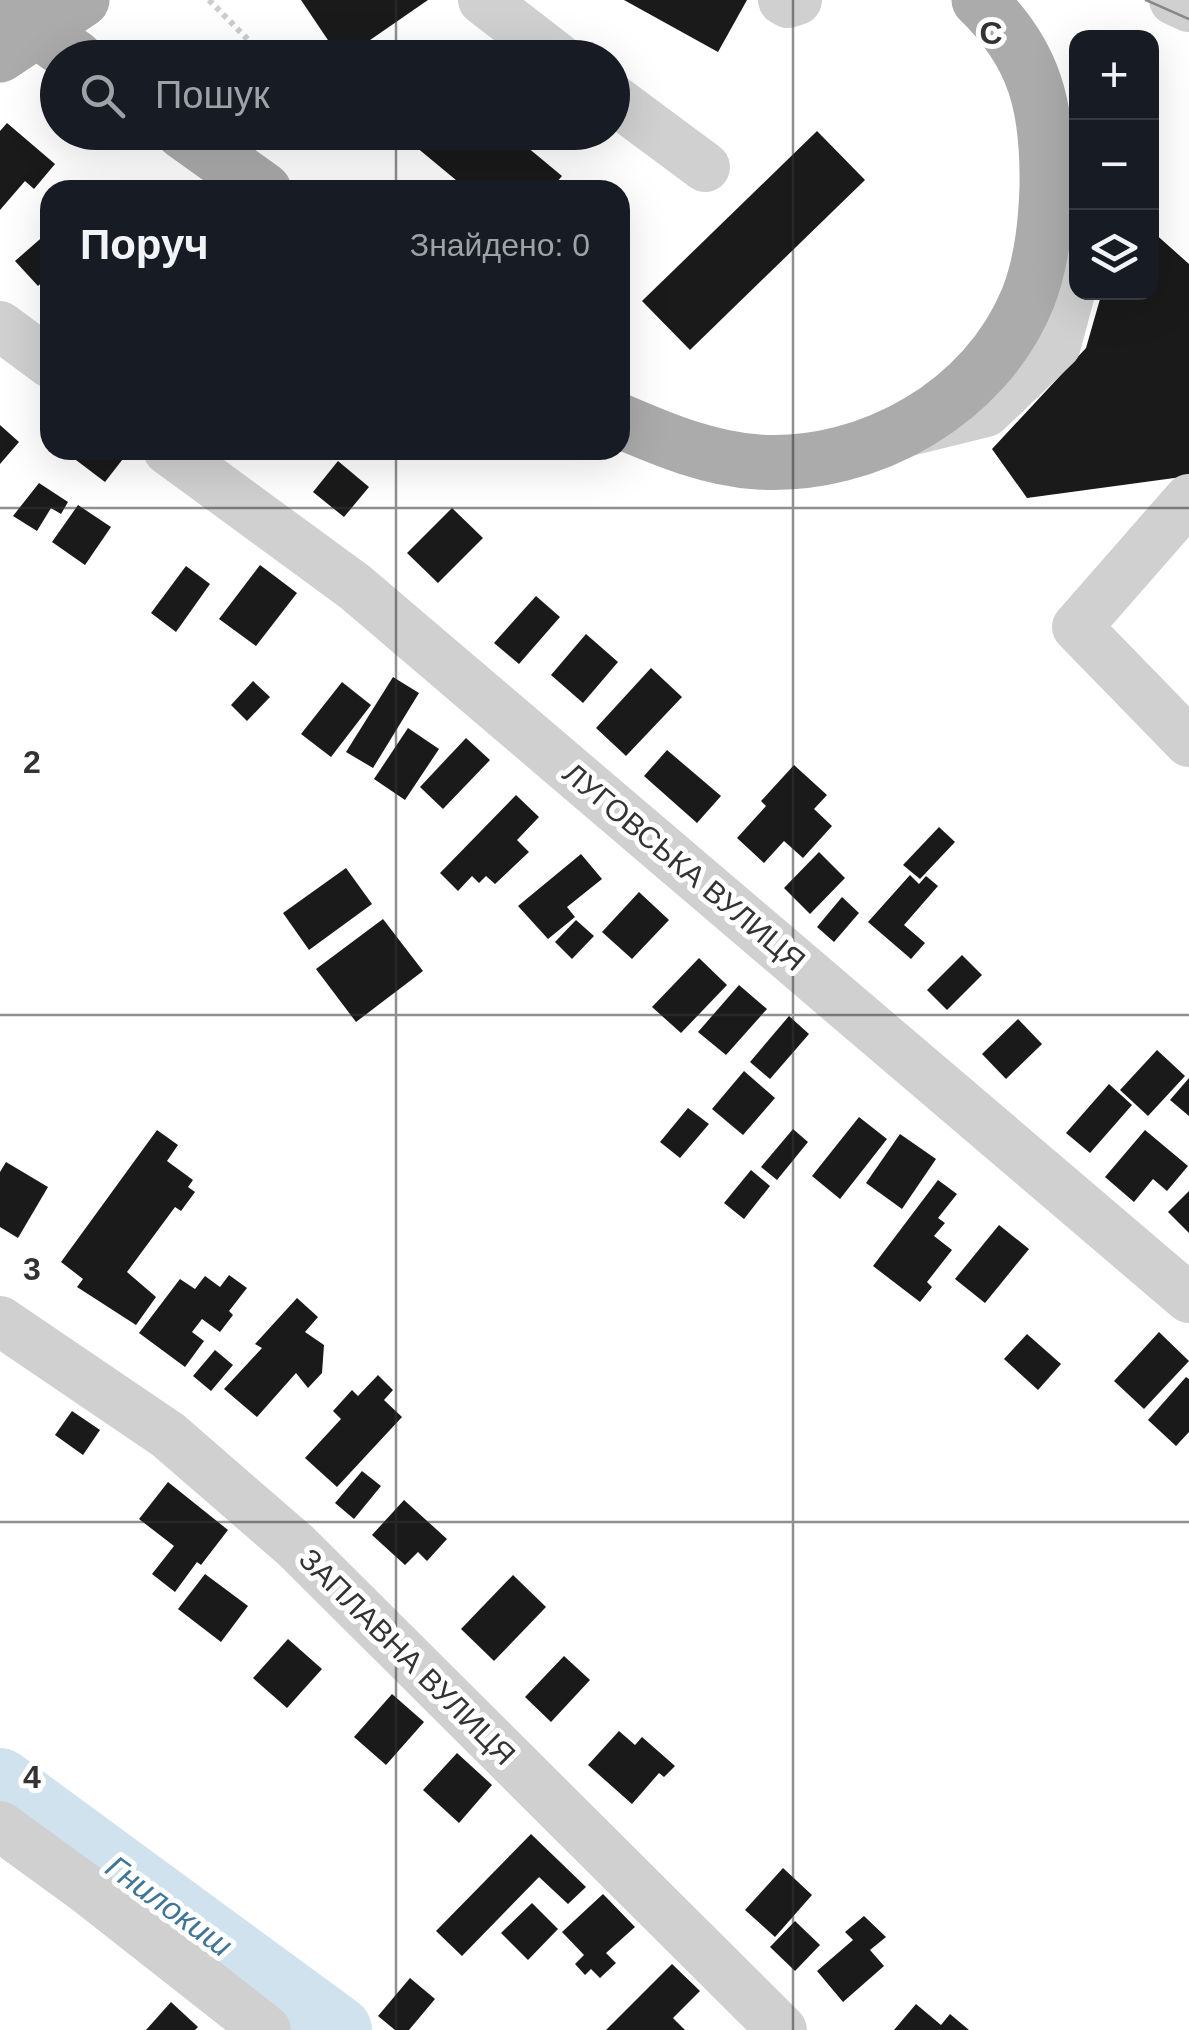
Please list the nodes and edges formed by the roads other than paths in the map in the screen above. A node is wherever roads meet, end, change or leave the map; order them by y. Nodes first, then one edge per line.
1 (82, 0) edge
2 (483, 0) edge
3 (783, 0) edge
4 (797, 0) edge
5 (979, 0) edge
6 (1174, 0) edge
7 (0, 4) edge
8 (1189, 6) edge
9 (51, 40) edge
10 (535, 40) edge
11 (0, 55) edge
12 (630, 112) edge
13 (208, 150) edge
14 (704, 167) dead end
15 (250, 180) edge
16 (0, 326) edge
17 (40, 356) edge
18 (630, 425) edge
19 (182, 460) edge
20 (1189, 499) edge
21 (1189, 742) edge
22 (1189, 1298) edge
23 (0, 1320) edge
24 (0, 1826) edge
25 (266, 2030) edge
26 (782, 2030) edge

1 - 11 main road
2 - 10 street
3 - 4 street
5 - 18 main road
6 - 8 street
7 - 9 main road, bridge
12 - 14 street
13 - 15 main road
16 - 17 street
19 - 22 street, ЛУГОВСЬКА ВУЛИЦЯ
20 - 21 street
23 - 26 street, ЗАПЛАВНА ВУЛИЦЯ
24 - 25 street

